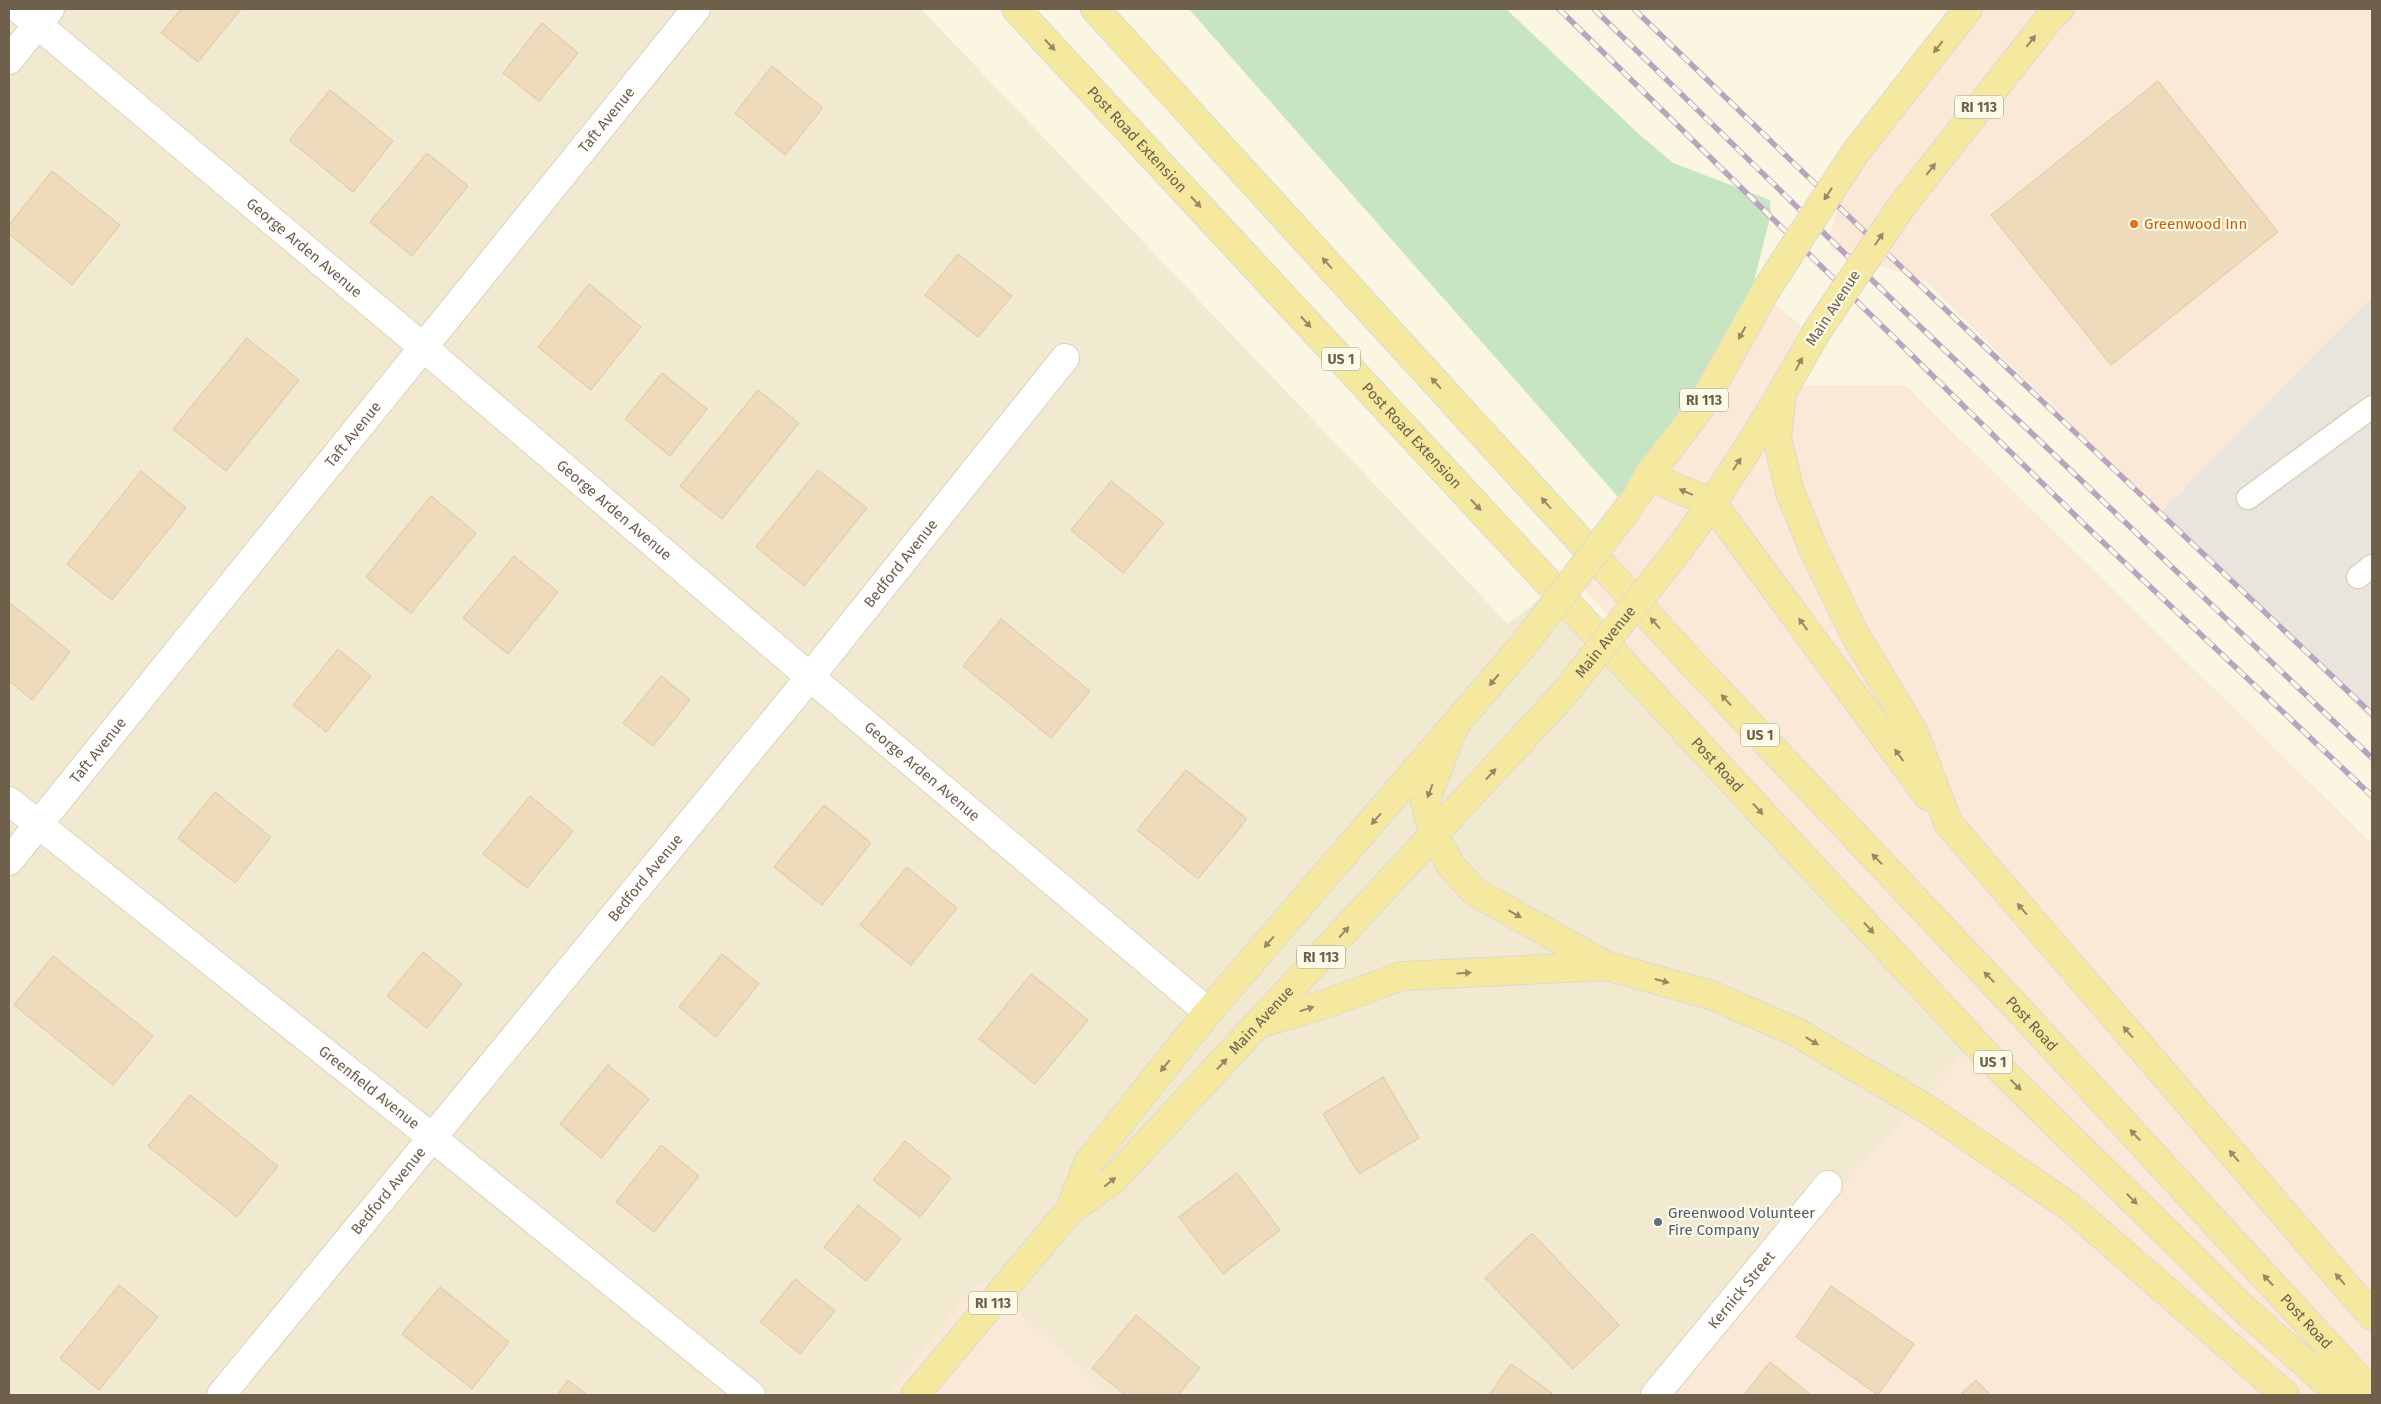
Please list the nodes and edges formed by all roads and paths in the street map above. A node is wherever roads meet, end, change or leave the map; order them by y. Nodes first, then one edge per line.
1 (696, 9) edge
2 (1016, 9) edge
3 (1095, 9) edge
4 (1968, 9) edge
5 (2060, 9) edge
6 (36, 14) edge
7 (9, 60) edge
8 (424, 348) junction
9 (1065, 358) dead end
10 (1782, 394) junction
11 (2372, 407) edge
12 (1648, 476) junction
13 (2248, 498) dead end
14 (1712, 503) junction
15 (810, 677) junction
16 (1665, 710) joint
17 (1453, 729) junction
18 (9, 801) edge
19 (1948, 823) junction
20 (39, 825) junction
21 (1434, 836) junction
22 (9, 861) edge
23 (1608, 966) junction
24 (1208, 1012) junction
25 (1261, 1023) junction
26 (434, 1139) junction
27 (1828, 1185) dead end
28 (1070, 1210) junction
29 (2372, 1316) edge
30 (2372, 1394) edge
31 (221, 1395) edge
32 (751, 1395) edge
33 (915, 1395) edge
34 (1654, 1395) edge
35 (2285, 1395) edge
36 (2340, 1395) edge

1 - 8 street, Taft Avenue
2 -> 16 main road, Post Road Extension / US 1
30 -> 3 main road, Post Road / US 1
4 -> 12 main road, Main Avenue / RI 113, bridge
10 -> 5 main road, Main Avenue / RI 113, bridge
6 - 7 street
6 - 8 street, George Arden Avenue
8 - 15 street, George Arden Avenue
8 - 20 street, Taft Avenue
9 - 15 street, Bedford Avenue
14 -> 10 main road, Main Avenue / RI 113
10 - 19 main road
11 - 13 lane
14 -> 12 main road
12 -> 17 main road, Main Avenue / RI 113, bridge
19 -> 14 main road
21 -> 14 main road, Main Avenue / RI 113, bridge
15 - 24 street, George Arden Avenue
15 - 26 street, Bedford Avenue
16 -> 36 main road, Post Road / US 1
17 -> 21 main road
17 -> 24 main road, Main Avenue / RI 113
18 - 20 street, Greenfield Avenue
29 -> 19 main road
20 - 22 street, Taft Avenue
20 - 26 street, Greenfield Avenue
21 -> 23 main road
25 -> 21 main road, Main Avenue / RI 113
25 -> 23 main road
23 -> 35 main road
24 -> 28 main road, Main Avenue / RI 113
28 -> 25 main road, Main Avenue / RI 113
26 - 31 street, Bedford Avenue
26 - 32 street, Greenfield Avenue
27 - 34 street, Kernick Street
28 - 33 main road, Main Avenue / RI 113

